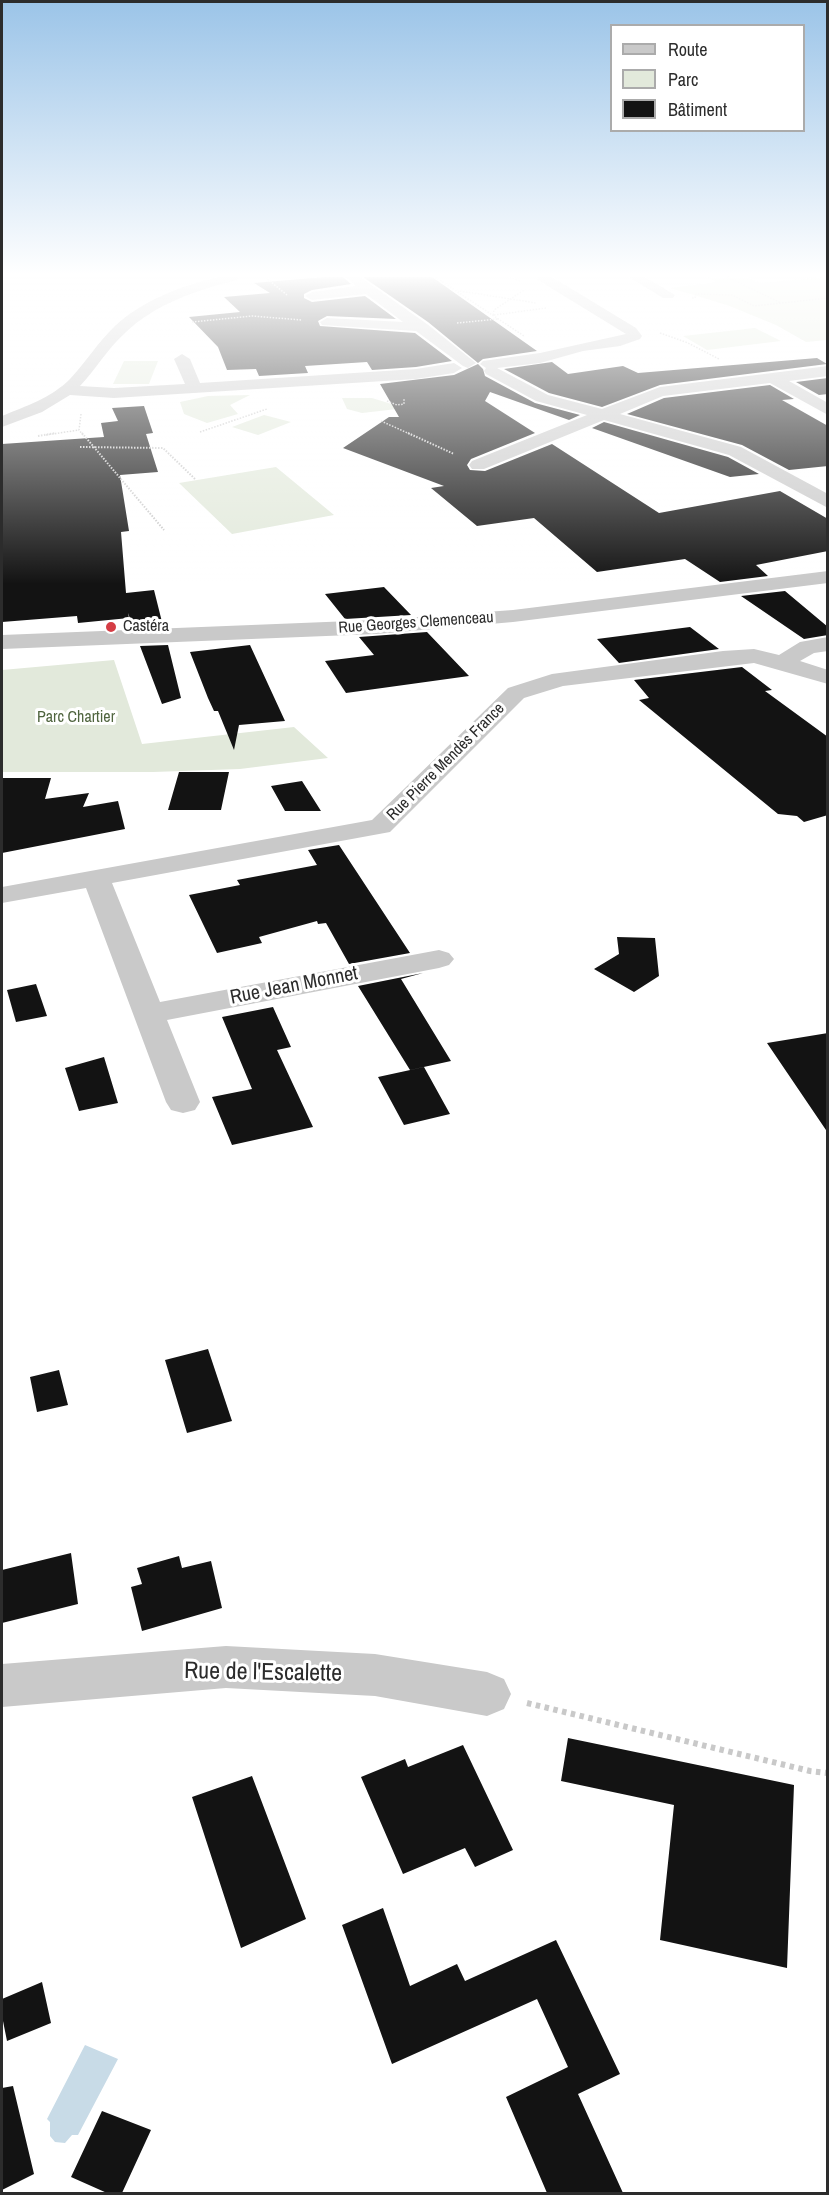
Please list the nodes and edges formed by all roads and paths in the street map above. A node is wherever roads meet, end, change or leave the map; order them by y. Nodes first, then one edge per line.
1 (77, 379) edge
2 (191, 379) edge
3 (323, 379) edge
4 (510, 379) edge
5 (758, 379) edge
6 (774, 379) edge
7 (753, 380) joint
8 (194, 387) junction
9 (68, 390) junction
10 (828, 410) edge
11 (81, 413) dead end
12 (604, 414) junction
13 (381, 421) dead end
14 (2, 422) edge
15 (80, 447) dead end
16 (95, 448) junction
17 (477, 465) joint
18 (195, 479) dead end
19 (828, 502) edge
20 (164, 530) dead end
21 (828, 577) edge
22 (2, 642) edge
23 (828, 644) edge
24 (782, 663) junction
25 (828, 677) edge
26 (96, 879) junction
27 (2, 895) edge
28 (439, 959) dead end
29 (148, 1014) junction
30 (183, 1102) dead end
31 (2, 1686) edge
32 (487, 1694) joint
33 (828, 1773) edge

1 - 9 street
2 - 8 street
3 - 8 street
4 - 12 street
5 - 7 street
6 - 10 street
7 - 12 street
8 - 9 street
9 - 14 street
11 - 16 path
12 - 17 street
12 - 19 street
13 - 17 path
15 - 16 path
16 - 18 path
16 - 20 path
21 - 22 street, Rue Georges Clemenceau
23 - 24 street
24 - 25 street, Rue Pierre Mendès France
24 - 26 street, Rue Pierre Mendès France
26 - 27 street, Rue Pierre Mendès France
26 - 29 street
28 - 29 street, Rue Jean Monnet
29 - 30 street
31 - 32 street, Rue de l'Escalette
32 - 33 path

